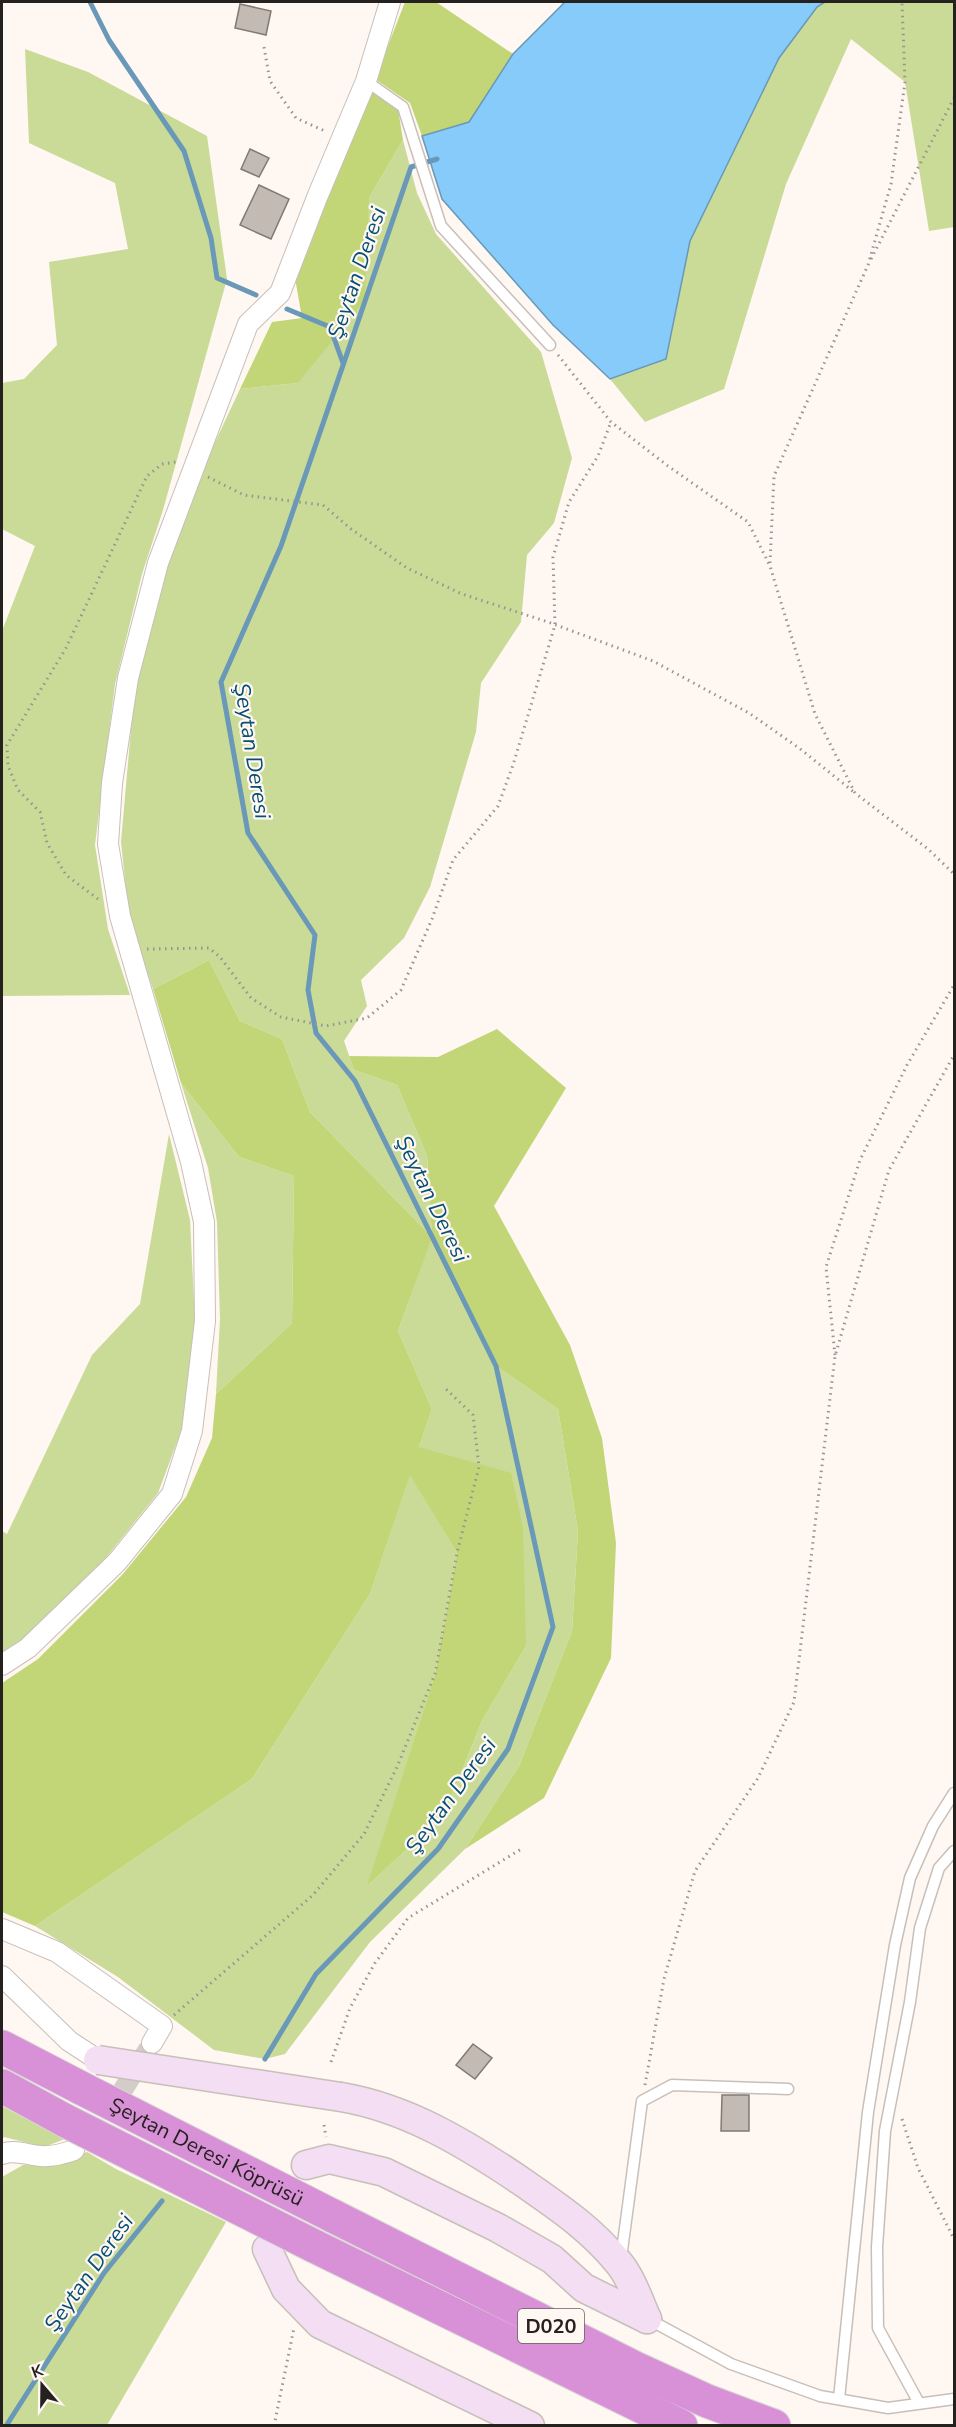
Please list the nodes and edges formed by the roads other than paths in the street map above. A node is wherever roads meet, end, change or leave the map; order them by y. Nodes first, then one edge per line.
1 (390, 2) edge
2 (366, 81) junction
3 (550, 345) road end
4 (2, 1665) edge
5 (954, 1793) edge
6 (954, 1851) edge
7 (2, 1929) edge
8 (2, 1976) edge
9 (157, 2034) road end
10 (2, 2047) edge
11 (98, 2060) joint
12 (2, 2086) edge
13 (788, 2089) dead end
14 (70, 2135) junction
15 (2, 2154) edge
16 (306, 2165) dead end
17 (267, 2249) dead end
18 (620, 2264) junction
19 (647, 2319) junction
20 (839, 2399) junction
21 (954, 2399) edge
22 (919, 2403) junction
23 (530, 2426) edge
24 (681, 2426) edge
25 (774, 2426) edge

1 - 2 street
2 - 3 lane
2 - 4 street
5 - 20 lane
6 - 22 lane
7 - 9 street
8 - 11 street
10 - 25 highway, Şeytan Deresi Köprüsü / D020, bridge
11 - 18 street, bridge
12 - 14 highway, D020
13 - 18 lane
14 - 15 street
14 - 24 highway, Şeytan Deresi Köprüsü / D020, bridge
16 - 19 street
17 - 23 street
18 - 19 street
19 - 20 lane
20 - 22 lane
21 - 22 lane

